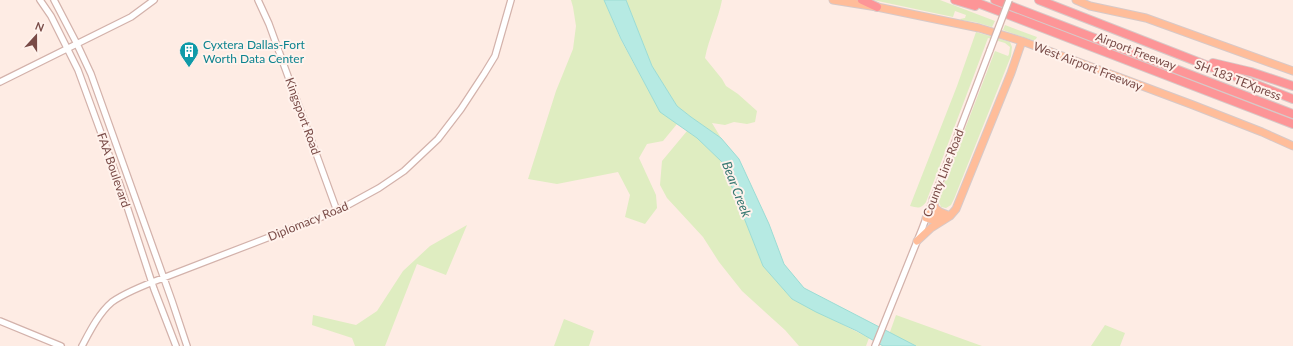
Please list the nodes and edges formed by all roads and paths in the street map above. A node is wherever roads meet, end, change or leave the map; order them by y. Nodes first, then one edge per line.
1 (40, 0) edge
2 (54, 0) edge
3 (154, 0) edge
4 (258, 0) edge
5 (512, 0) edge
6 (833, 0) edge
7 (862, 0) edge
8 (955, 0) edge
9 (970, 0) edge
10 (995, 0) edge
11 (1009, 0) edge
12 (1038, 0) edge
13 (1076, 0) edge
14 (877, 7) junction
15 (1013, 17) junction
16 (1022, 41) junction
17 (77, 44) junction
18 (67, 49) junction
19 (1186, 57) junction
20 (1293, 71) edge
21 (0, 82) edge
22 (1293, 86) edge
23 (1293, 99) edge
24 (1293, 109) edge
25 (1293, 114) edge
26 (107, 121) junction
27 (98, 124) junction
28 (1293, 124) edge
29 (1293, 146) edge
30 (134, 198) junction
31 (933, 199) junction
32 (125, 200) junction
33 (337, 211) junction
34 (927, 216) junction
35 (950, 216) junction
36 (917, 241) junction
37 (163, 278) junction
38 (152, 282) junction
39 (0, 321) edge
40 (61, 346) edge
41 (82, 346) edge
42 (176, 346) edge
43 (186, 346) edge
44 (875, 346) edge

1 - 18 street, FAA Boulevard
2 - 17 street, FAA Boulevard
3 - 17 street
4 - 33 street, Kingsport Road
5 - 33 street, Diplomacy Road
6 - 14 main road
7 - 14 highway
8 - 15 highway
9 - 15 highway, Airport Freeway
10 - 25 highway, SH 183 TEXpress
11 - 24 highway, SH 183 TEXpress
11 - 31 street, County Line Road, bridge
12 - 19 highway, Airport Freeway
13 - 20 main road
14 - 16 main road, West Airport Freeway
15 - 28 highway, Airport Freeway
16 - 29 main road, West Airport Freeway
16 - 35 main road
17 - 18 street
17 - 26 street, FAA Boulevard
18 - 21 street
18 - 27 street, FAA Boulevard
19 - 22 highway
19 - 23 highway, Airport Freeway
26 - 27 street
26 - 30 street, FAA Boulevard
27 - 32 street, FAA Boulevard
30 - 32 street
30 - 37 street, FAA Boulevard
31 - 34 street, County Line Road
31 - 35 main road
32 - 38 street, FAA Boulevard
33 - 37 street, Diplomacy Road
34 - 35 main road
34 - 36 street, County Line Road
35 - 36 main road
36 - 44 street, County Line Road
37 - 38 street, Diplomacy Road
37 - 43 street, FAA Boulevard
38 - 41 street, Diplomacy Road
38 - 42 street, FAA Boulevard
39 - 40 street

